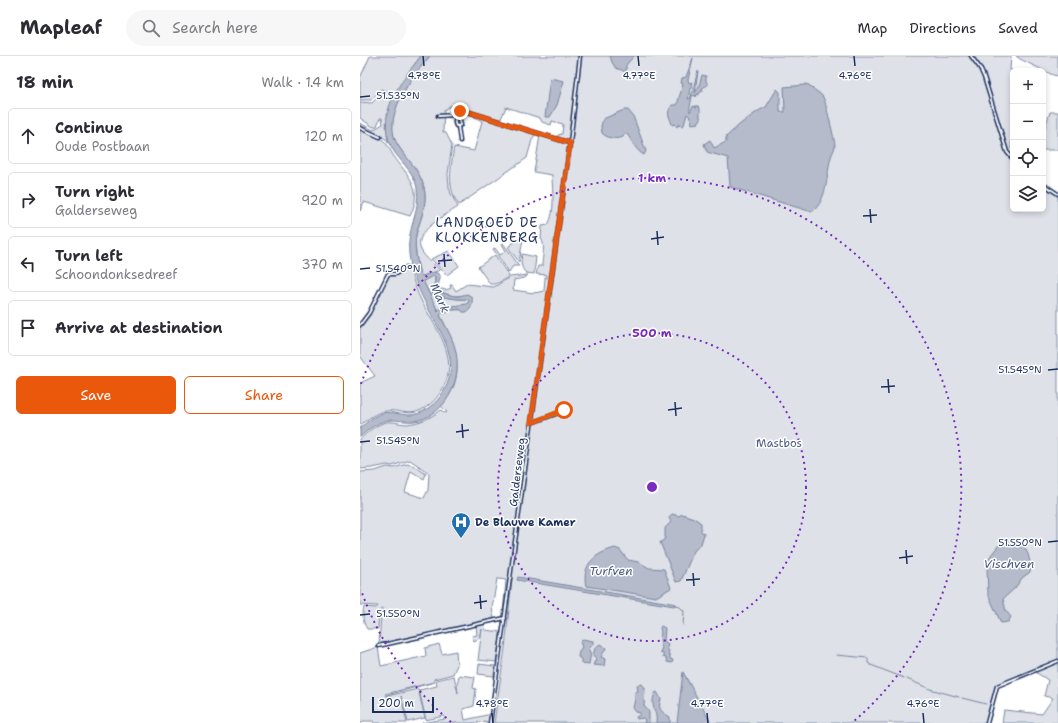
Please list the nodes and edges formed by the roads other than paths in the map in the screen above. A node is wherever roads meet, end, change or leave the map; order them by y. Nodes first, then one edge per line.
1 (580, 56) edge
2 (971, 56) edge
3 (457, 115) junction
4 (438, 116) dead end
5 (458, 126) junction
6 (360, 128) edge
7 (380, 137) dead end
8 (460, 141) dead end
9 (570, 143) junction
10 (1010, 156) edge
11 (1046, 186) edge
12 (1058, 194) edge
13 (408, 267) dead end
14 (360, 325) edge
15 (564, 410) dead end
16 (531, 423) junction
17 (505, 618) junction
18 (378, 646) dead end
19 (1058, 661) edge
20 (490, 723) edge
21 (987, 723) edge

1 - 9 street, Galderseweg
2 - 10 street
3 - 4 street
3 - 5 street
3 - 5 street
3 - 9 street
5 - 8 street
6 - 7 street
9 - 16 street, Galderseweg
11 - 12 street
13 - 14 street
15 - 16 street
16 - 17 street, Galderseweg
17 - 18 street
17 - 20 street, Galderseweg
19 - 21 street

